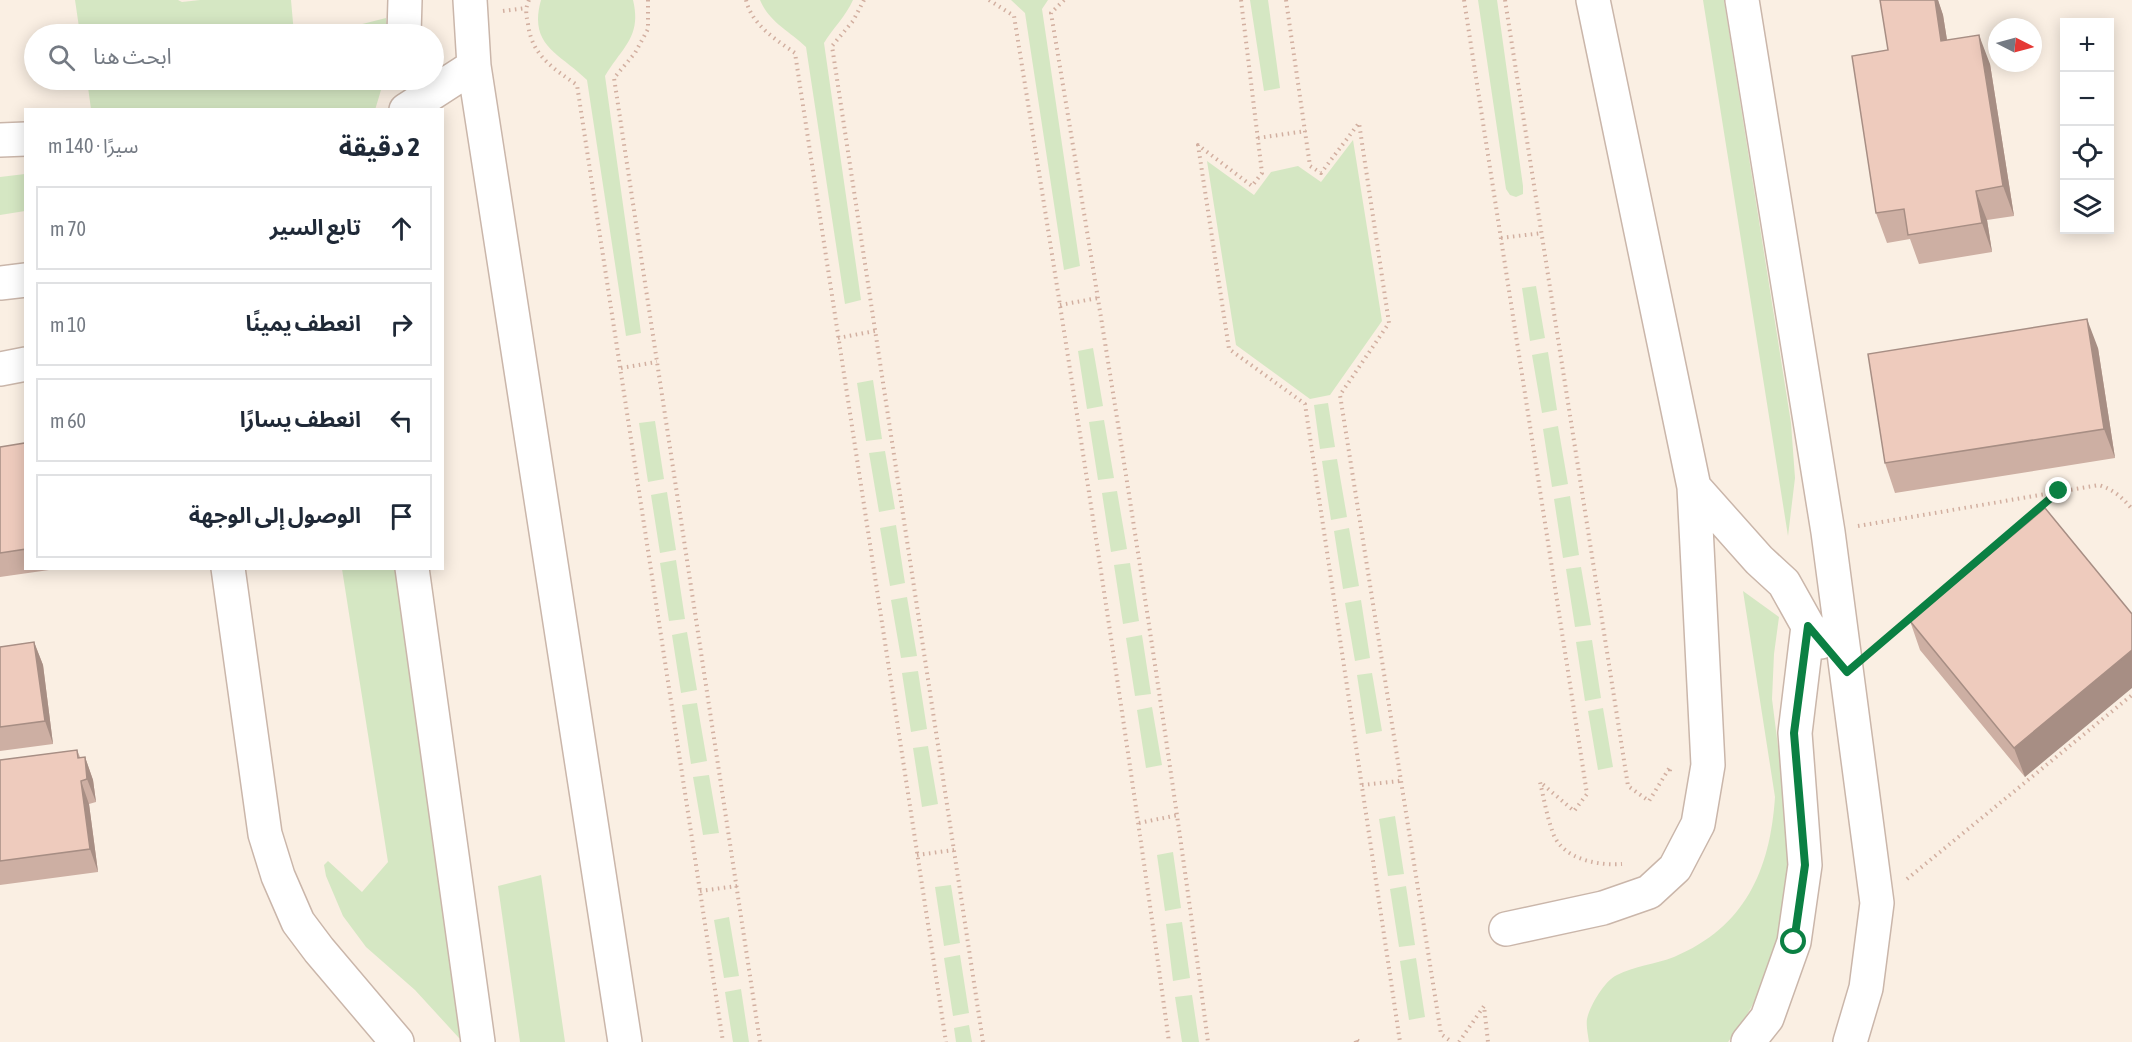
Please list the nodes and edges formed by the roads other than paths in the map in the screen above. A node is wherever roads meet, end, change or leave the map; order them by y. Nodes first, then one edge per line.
1 (405, 0) edge
2 (470, 0) edge
3 (1593, 0) edge
4 (1742, 0) edge
5 (404, 24) edge
6 (474, 66) junction
7 (444, 85) edge
8 (401, 90) edge
9 (437, 90) edge
10 (400, 108) edge
11 (409, 108) edge
12 (24, 139) edge
13 (0, 140) edge
14 (24, 280) edge
15 (0, 283) edge
16 (24, 364) edge
17 (0, 369) edge
18 (1694, 487) junction
19 (228, 570) edge
20 (412, 570) edge
21 (1808, 626) junction
22 (1847, 672) junction
23 (1506, 929) dead end
24 (397, 1042) edge
25 (478, 1042) edge
26 (625, 1042) edge
27 (1748, 1042) edge
28 (1850, 1042) edge

1 - 5 street
2 - 6 street
3 - 18 street
4 - 22 street
6 - 7 street
6 - 26 street
8 - 10 street
9 - 11 street
12 - 13 street
14 - 15 street
16 - 17 street
18 - 21 street
18 - 23 street
19 - 24 street
20 - 25 street
21 - 22 street
21 - 27 street
22 - 28 street

